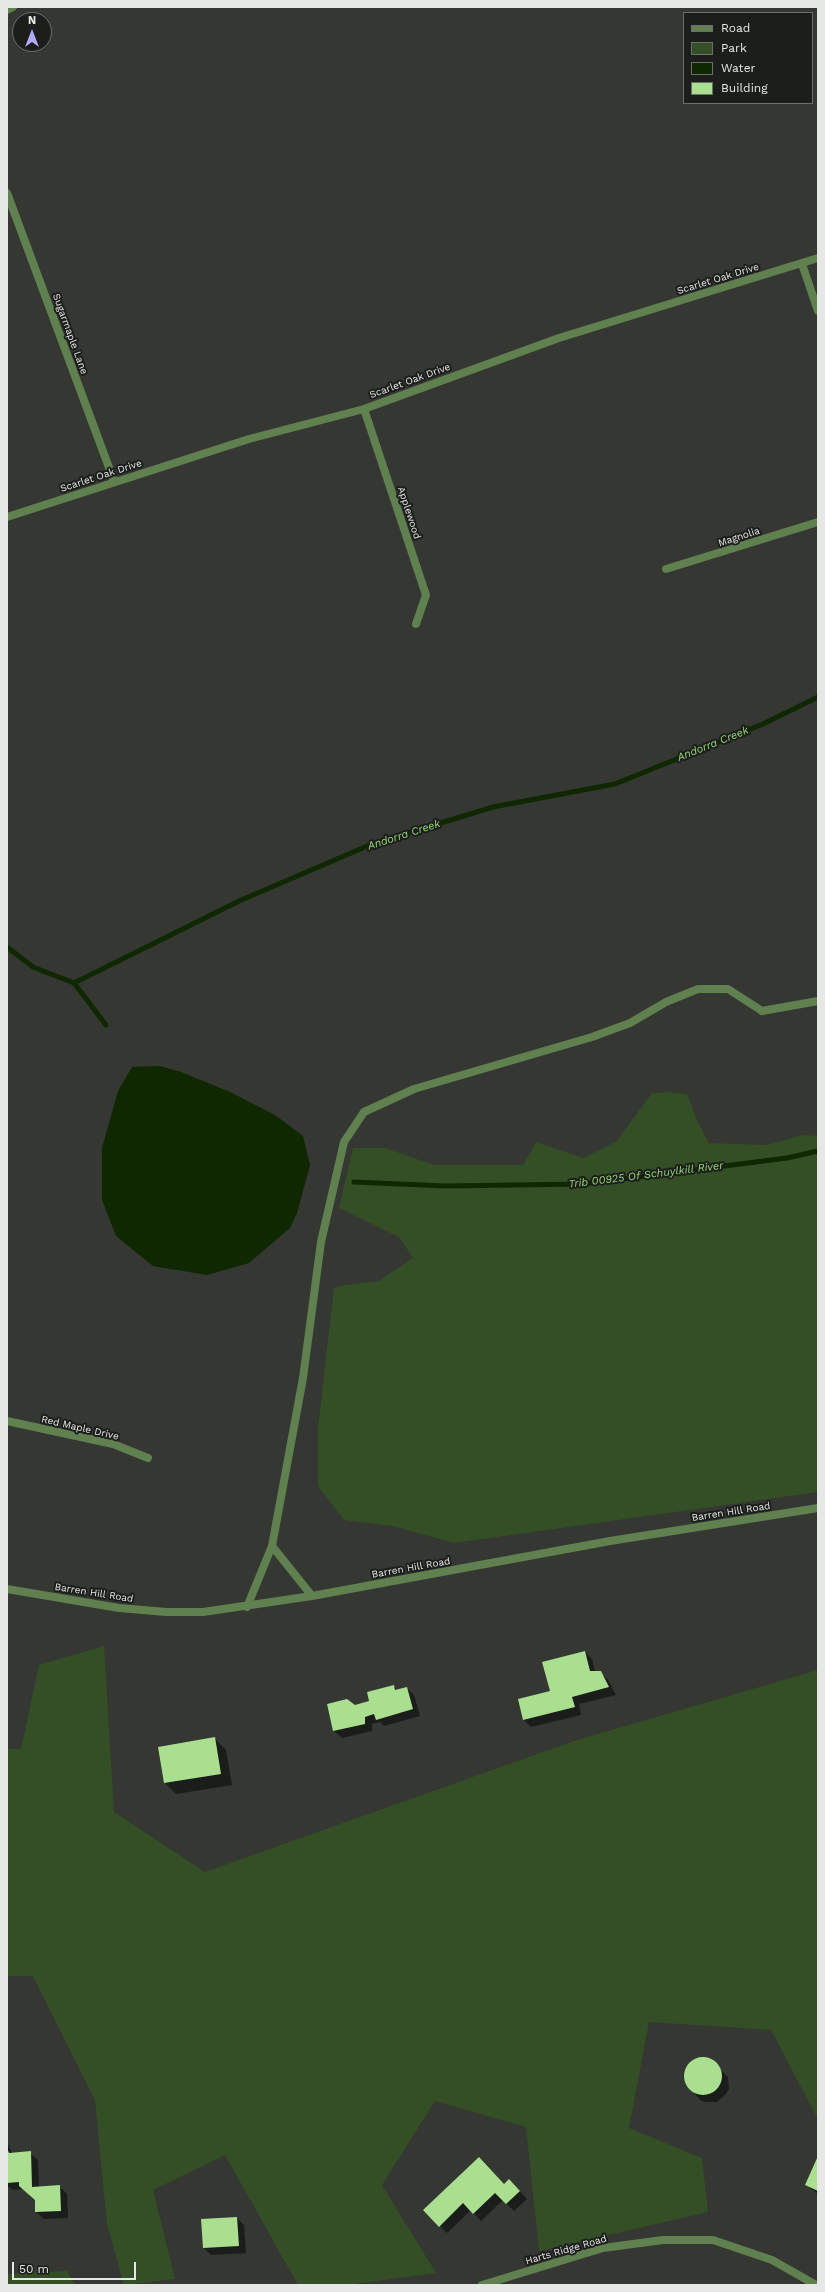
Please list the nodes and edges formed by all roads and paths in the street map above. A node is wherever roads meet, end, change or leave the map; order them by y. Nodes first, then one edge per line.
1 (13, 7) edge
2 (7, 10) edge
3 (7, 193) edge
4 (818, 258) edge
5 (802, 264) junction
6 (818, 311) edge
7 (364, 409) junction
8 (114, 481) junction
9 (7, 517) edge
10 (818, 522) edge
11 (666, 569) dead end
12 (416, 624) dead end
13 (818, 1001) edge
14 (7, 1421) edge
15 (148, 1458) dead end
16 (818, 1508) edge
17 (272, 1546) junction
18 (7, 1589) edge
19 (312, 1596) junction
20 (247, 1607) junction
21 (482, 2285) edge
22 (816, 2285) edge

1 - 2 street
3 - 8 street, Sugarmaple Lane
4 - 5 street, Scarlet Oak Drive
5 - 6 street
5 - 7 street, Scarlet Oak Drive
7 - 8 street, Scarlet Oak Drive
7 - 12 street, Applewood
8 - 9 street, Scarlet Oak Drive
10 - 11 street, Magnolia
13 - 17 street
14 - 15 street, Red Maple Drive
16 - 19 street, Barren Hill Road
17 - 19 street
17 - 20 street
18 - 20 street, Barren Hill Road
19 - 20 street, Barren Hill Road
21 - 22 street, Harts Ridge Road

